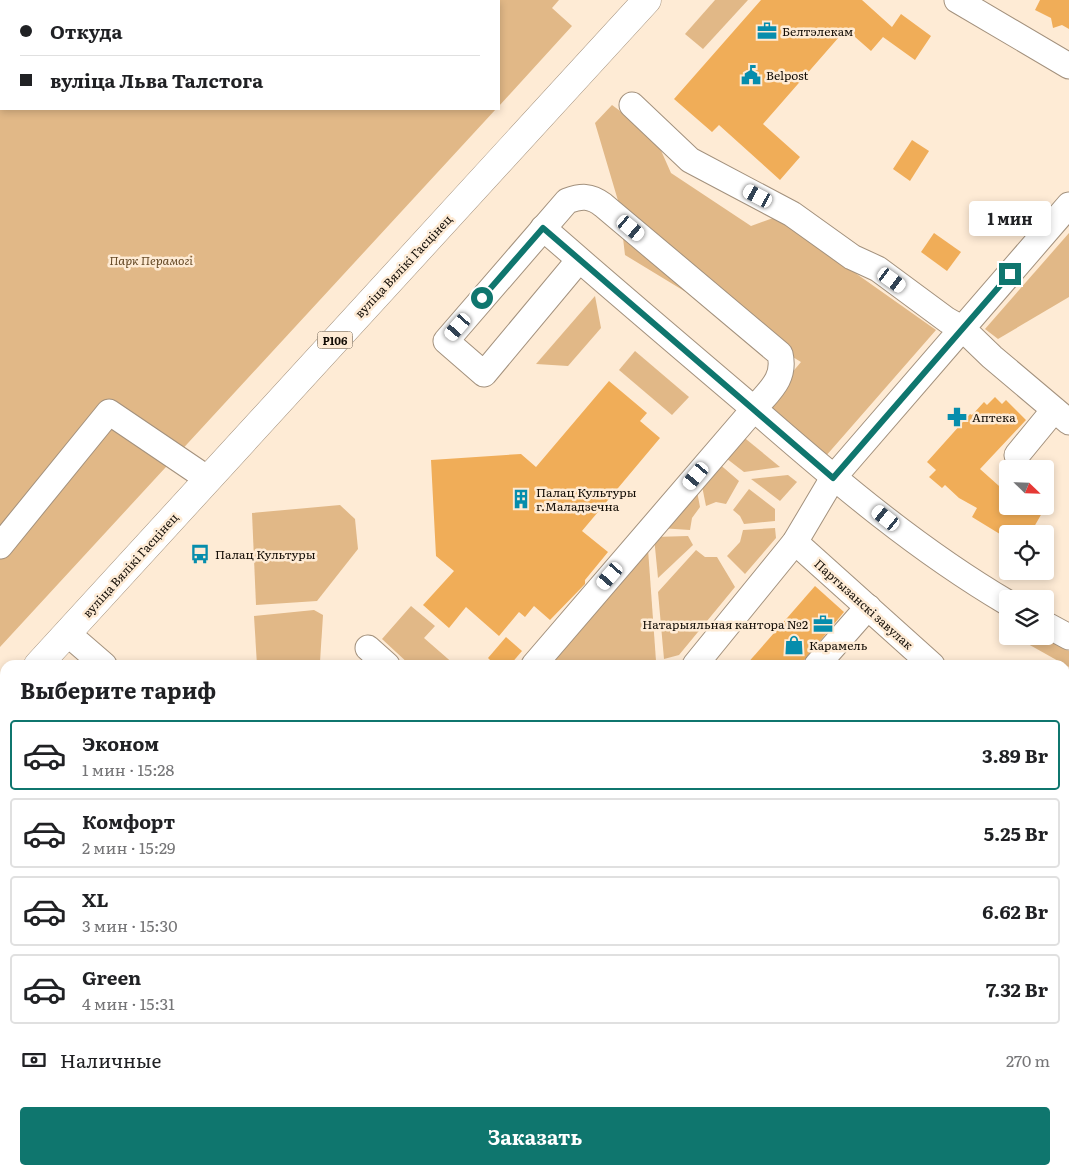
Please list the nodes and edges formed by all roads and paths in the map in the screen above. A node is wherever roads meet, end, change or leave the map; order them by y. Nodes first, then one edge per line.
1 (647, 0) edge
2 (956, 0) edge
3 (1069, 66) edge
4 (632, 105) dead end
5 (1069, 205) edge
6 (543, 228) junction
7 (579, 260) junction
8 (963, 329) junction
9 (754, 409) junction
10 (1061, 416) edge
11 (1017, 455) dead end
12 (833, 478) junction
13 (208, 479) junction
14 (795, 542) junction
15 (0, 546) edge
16 (999, 598) edge
17 (868, 607) junction
18 (1054, 629) edge
19 (67, 633) junction
20 (1069, 637) edge
21 (368, 648) dead end
22 (43, 660) edge
23 (98, 660) edge
24 (381, 660) edge
25 (538, 660) edge
26 (699, 660) edge
27 (826, 660) edge
28 (926, 660) edge

1 - 13 main road, вуліца Вялікі Гасцінец / Р106
2 - 3 street
4 - 8 street
5 - 8 street
6 - 7 street
6 - 7 street
6 - 9 street
7 - 9 street
8 - 10 street
8 - 12 street
9 - 12 street
9 - 25 street
10 - 11 street
12 - 14 street
12 - 16 street
13 - 15 street
13 - 19 main road, вуліца Вялікі Гасцінец / Р106
14 - 17 street, Партызанскі завулак
14 - 26 street
17 - 27 street
17 - 28 street, Партызанскі завулак
18 - 20 street
19 - 22 main road, вуліца Вялікі Гасцінец / Р106
19 - 23 street
21 - 24 street

